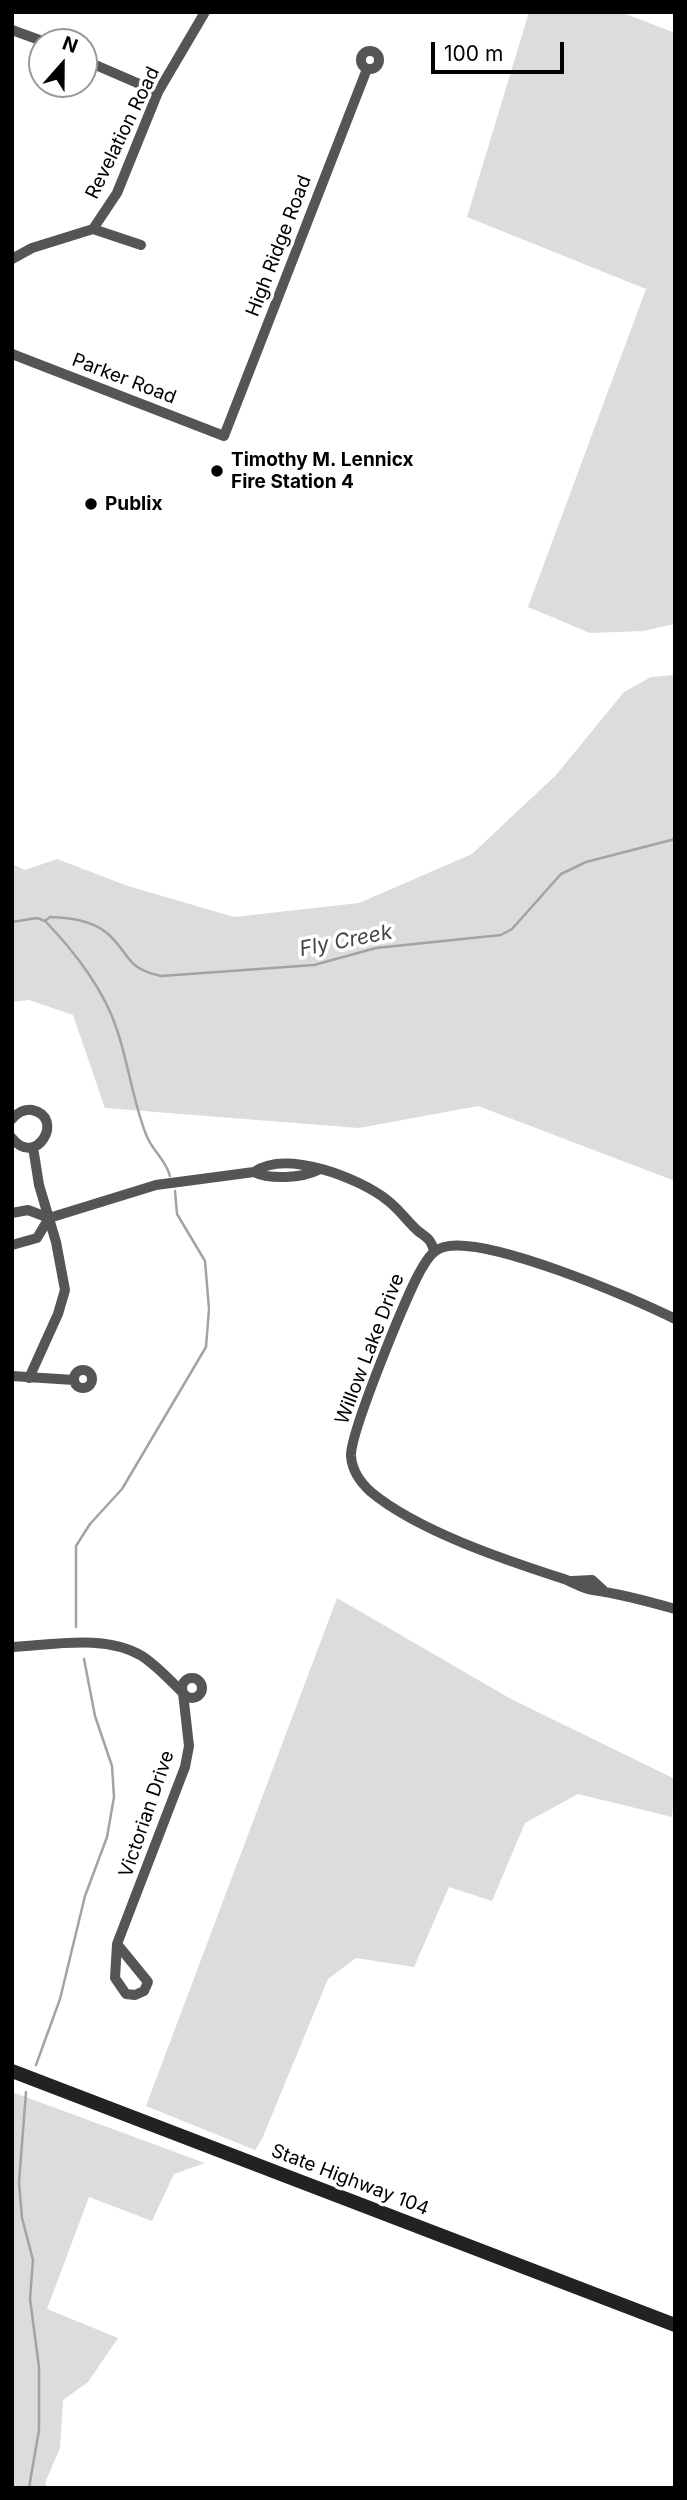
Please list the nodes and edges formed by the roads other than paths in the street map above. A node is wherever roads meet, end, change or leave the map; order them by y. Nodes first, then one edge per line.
1 (205, 12) edge
2 (98, 66) edge
3 (367, 69) dead end
4 (158, 92) junction
5 (93, 229) junction
6 (141, 245) dead end
7 (12, 258) edge
8 (12, 354) edge
9 (224, 436) joint
10 (12, 1119) edge
11 (12, 1138) edge
12 (33, 1147) junction
13 (12, 1213) edge
14 (49, 1218) junction
15 (12, 1245) edge
16 (434, 1251) junction
17 (675, 1319) edge
18 (12, 1376) edge
19 (29, 1378) junction
20 (74, 1380) dead end
21 (675, 1609) edge
22 (12, 1647) edge
23 (117, 1944) junction
24 (12, 2071) edge
25 (675, 2325) edge

1 - 4 street, Revelation Road
2 - 4 street
3 - 9 street, High Ridge Road
4 - 5 street, Revelation Road
5 - 6 street
5 - 7 street, Revelation Road
8 - 9 street, Parker Road
10 - 12 street
11 - 12 street
12 - 14 street
13 - 14 street
14 - 15 street
14 - 16 street
14 - 19 street
16 - 17 street
16 - 21 street, Willow Lake Drive
18 - 19 street
19 - 20 street
22 - 23 street, Victorian Drive
23 - 23 street, Victorian Drive
24 - 25 main road, State Highway 104

